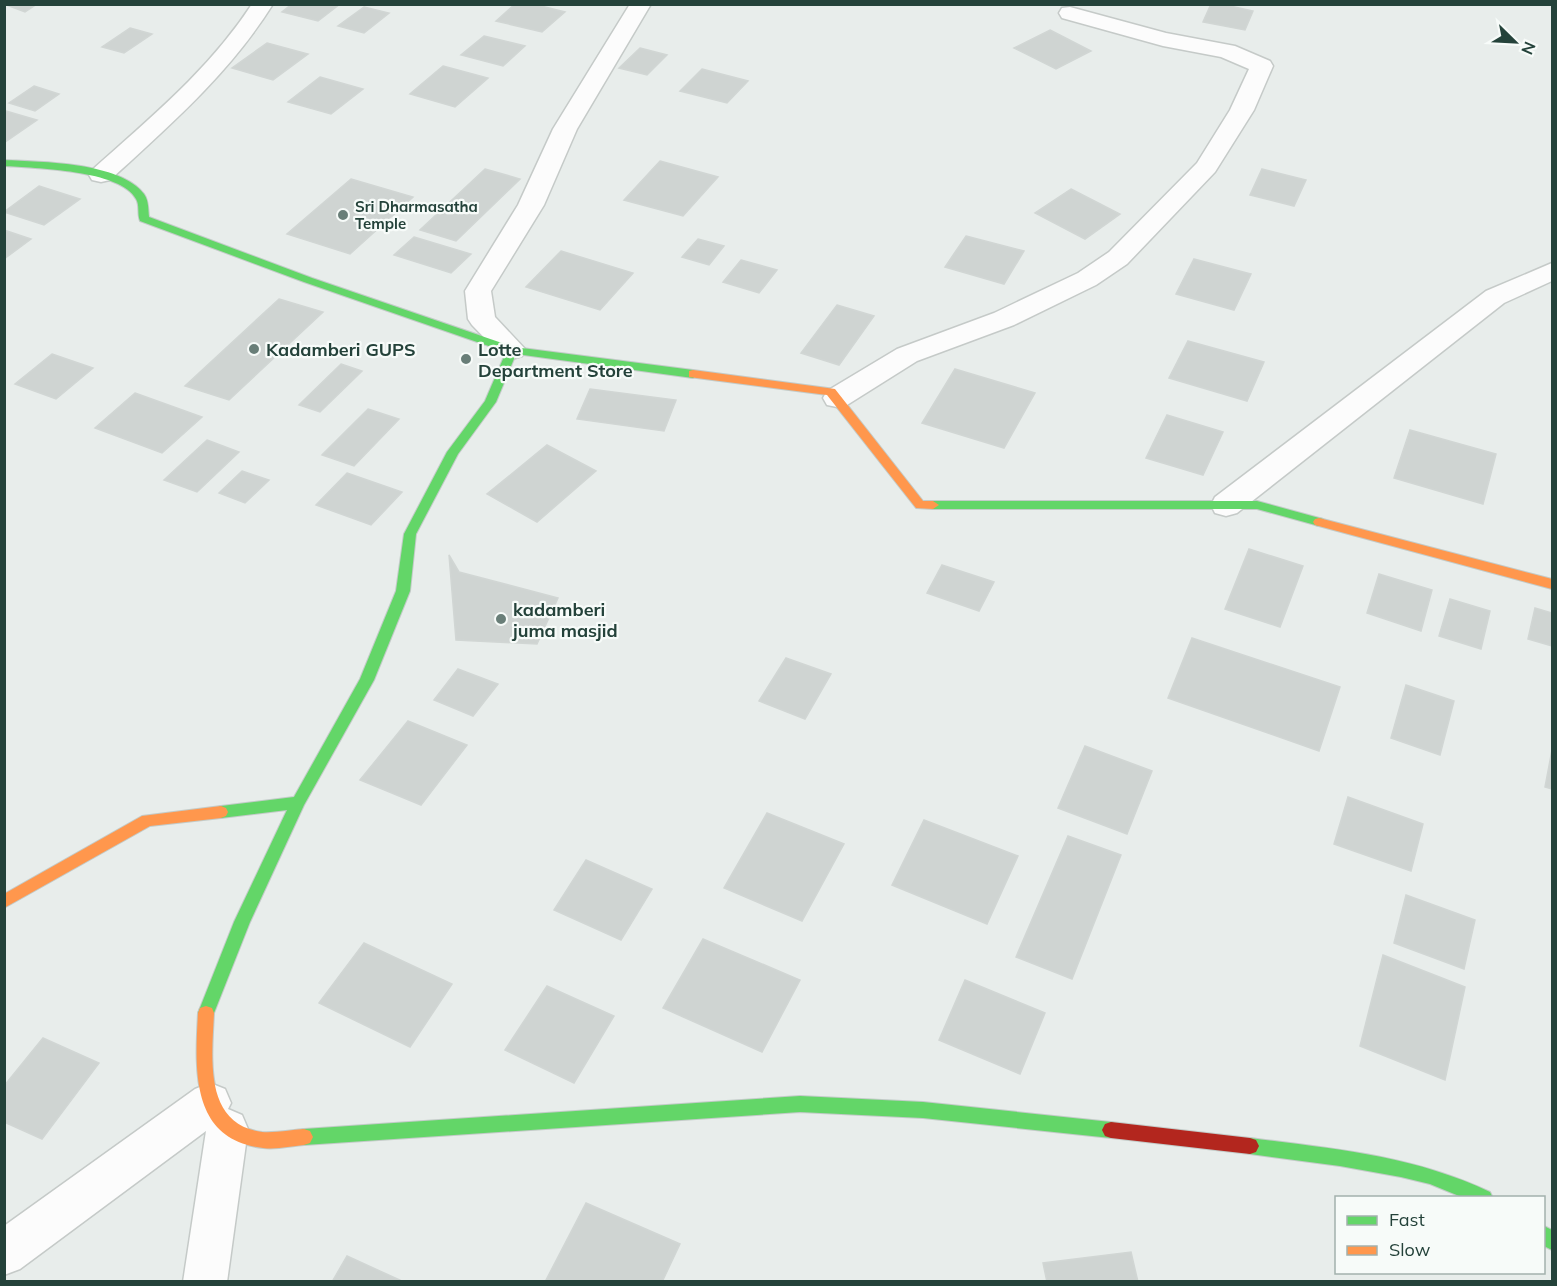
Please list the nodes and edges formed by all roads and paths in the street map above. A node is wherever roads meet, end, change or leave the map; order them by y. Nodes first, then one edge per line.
1 (263, 4) edge
2 (641, 4) edge
3 (1070, 14) dead end
4 (4, 163) edge
5 (101, 175) junction
6 (1552, 271) edge
7 (512, 350) junction
8 (837, 399) junction
9 (1226, 506) junction
10 (1552, 584) edge
11 (298, 803) junction
12 (4, 902) edge
13 (219, 1116) junction
14 (1482, 1196) edge
15 (4, 1253) edge
16 (205, 1281) edge

1 - 5 street
2 - 7 street
3 - 8 street
4 - 5 street
5 - 7 street
6 - 9 street
7 - 8 street
7 - 11 street
8 - 9 street
9 - 10 street
11 - 12 street
11 - 13 street
13 - 14 street
13 - 15 street
13 - 16 street

